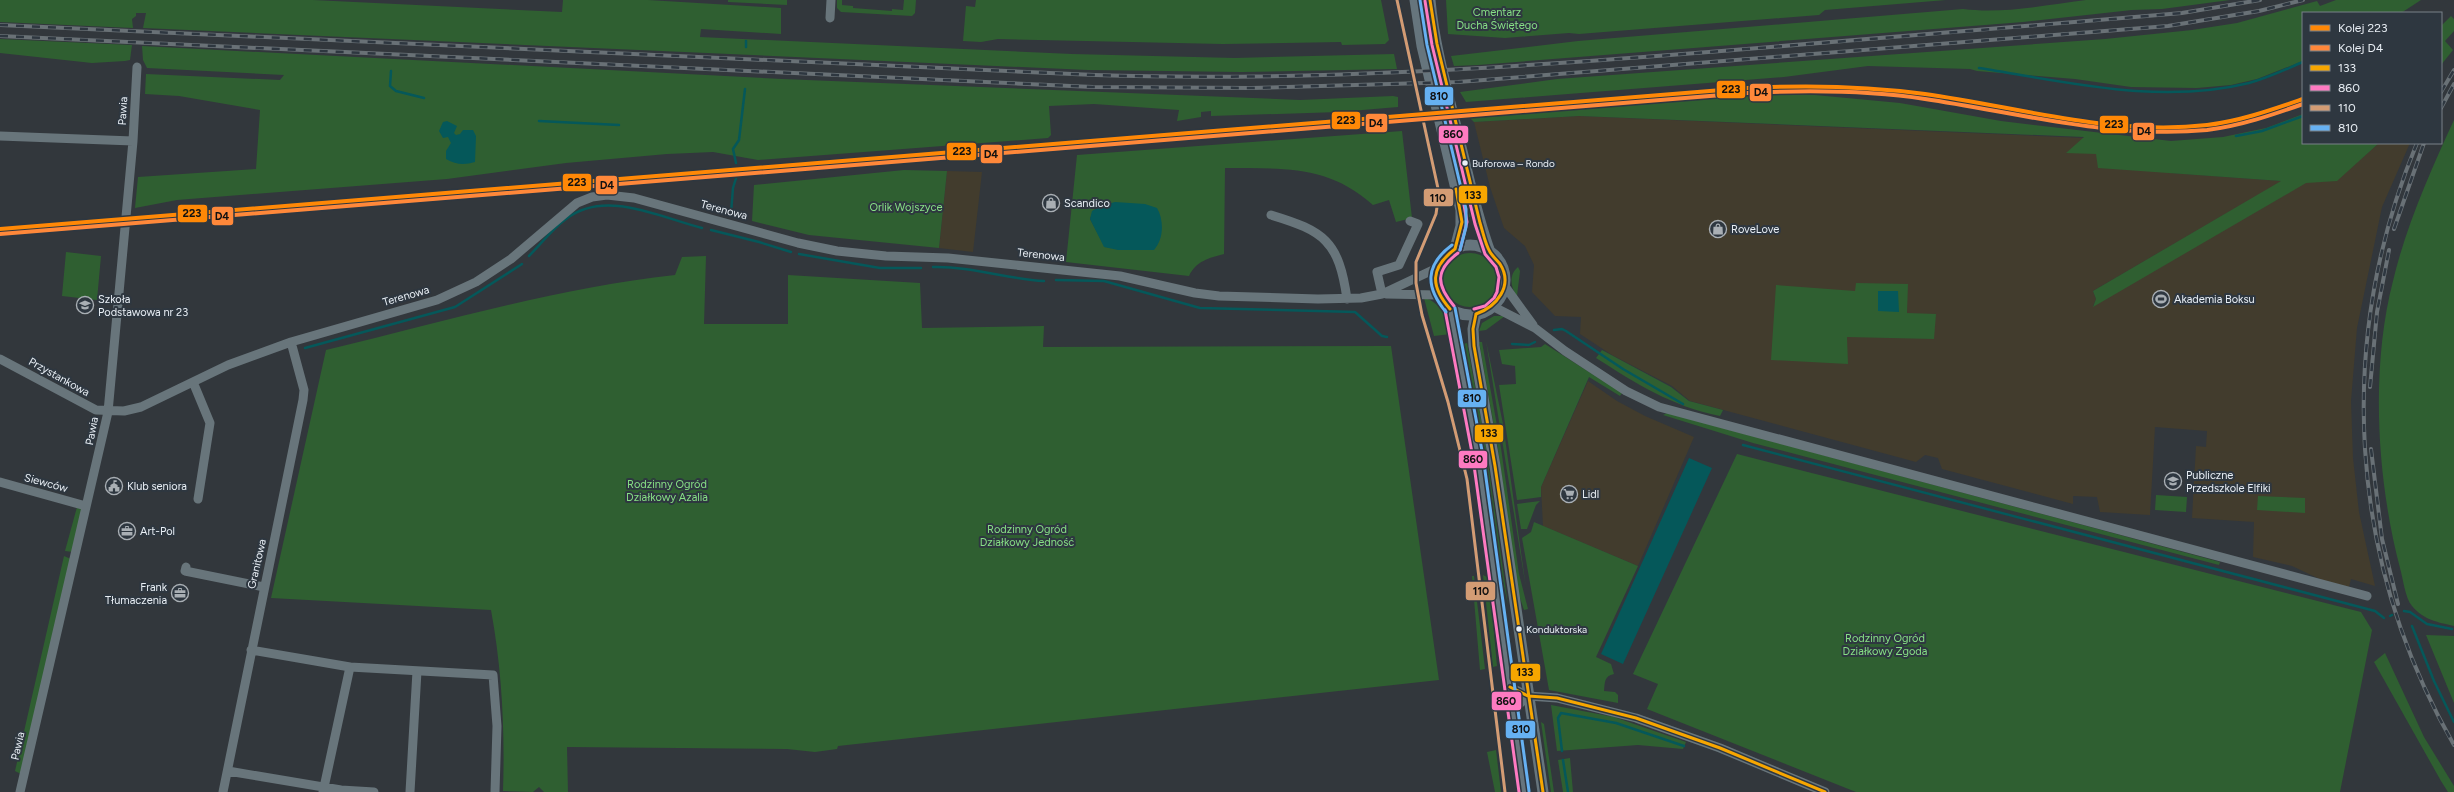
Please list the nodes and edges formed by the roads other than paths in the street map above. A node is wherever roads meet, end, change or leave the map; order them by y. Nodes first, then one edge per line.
1 (831, 0) edge
2 (1415, 0) edge
3 (1430, 0) edge
4 (830, 18) dead end
5 (137, 67) dead end
6 (0, 136) edge
7 (133, 141) junction
8 (1270, 215) dead end
9 (1410, 221) dead end
10 (1455, 249) junction
11 (1490, 252) junction
12 (1437, 268) junction
13 (1504, 285) junction
14 (1382, 294) junction
15 (1438, 295) junction
16 (1347, 298) junction
17 (1492, 306) junction
18 (1450, 309) junction
19 (1476, 314) junction
20 (1535, 328) junction
21 (291, 342) junction
22 (0, 359) edge
23 (192, 382) junction
24 (108, 412) junction
25 (0, 482) edge
26 (198, 499) dead end
27 (86, 506) junction
28 (186, 567) dead end
29 (264, 587) junction
30 (2367, 596) dead end
31 (251, 650) junction
32 (350, 667) junction
33 (417, 671) junction
34 (1510, 687) junction
35 (1528, 696) junction
36 (1513, 710) junction
37 (228, 771) junction
38 (323, 790) edge
39 (20, 792) edge
40 (223, 792) edge
41 (374, 792) edge
42 (410, 792) edge
43 (495, 792) edge
44 (1524, 792) edge
45 (1543, 792) edge
46 (1825, 792) edge

1 - 4 street
2 - 10 main road
3 - 11 main road
5 - 7 street, Pawia
6 - 7 street
7 - 24 street, Pawia
8 - 16 street
9 - 14 street
10 - 11 main road
10 - 12 main road
11 - 13 main road
12 - 14 street, Terenowa
12 - 15 main road
13 - 17 main road
13 - 20 street
14 - 15 street, Terenowa
14 - 16 street, Terenowa
15 - 18 main road
16 - 21 street, Terenowa
17 - 19 main road
17 - 20 street
18 - 19 main road
18 - 34 main road
19 - 35 main road
20 - 30 street
21 - 23 street, Terenowa
21 - 29 street, Granitowa
22 - 24 street, Przystankowa
23 - 24 street, Terenowa
23 - 26 street
24 - 27 street, Pawia
25 - 27 street, Siewców
27 - 39 street, Pawia
28 - 29 street
29 - 31 street, Granitowa
31 - 32 street
31 - 37 street, Granitowa
32 - 33 street
32 - 38 street
33 - 42 street
33 - 43 street
34 - 35 street
34 - 36 main road
35 - 36 street
35 - 45 main road
35 - 46 street
36 - 44 main road
37 - 38 street
37 - 40 street, Granitowa
38 - 41 street

